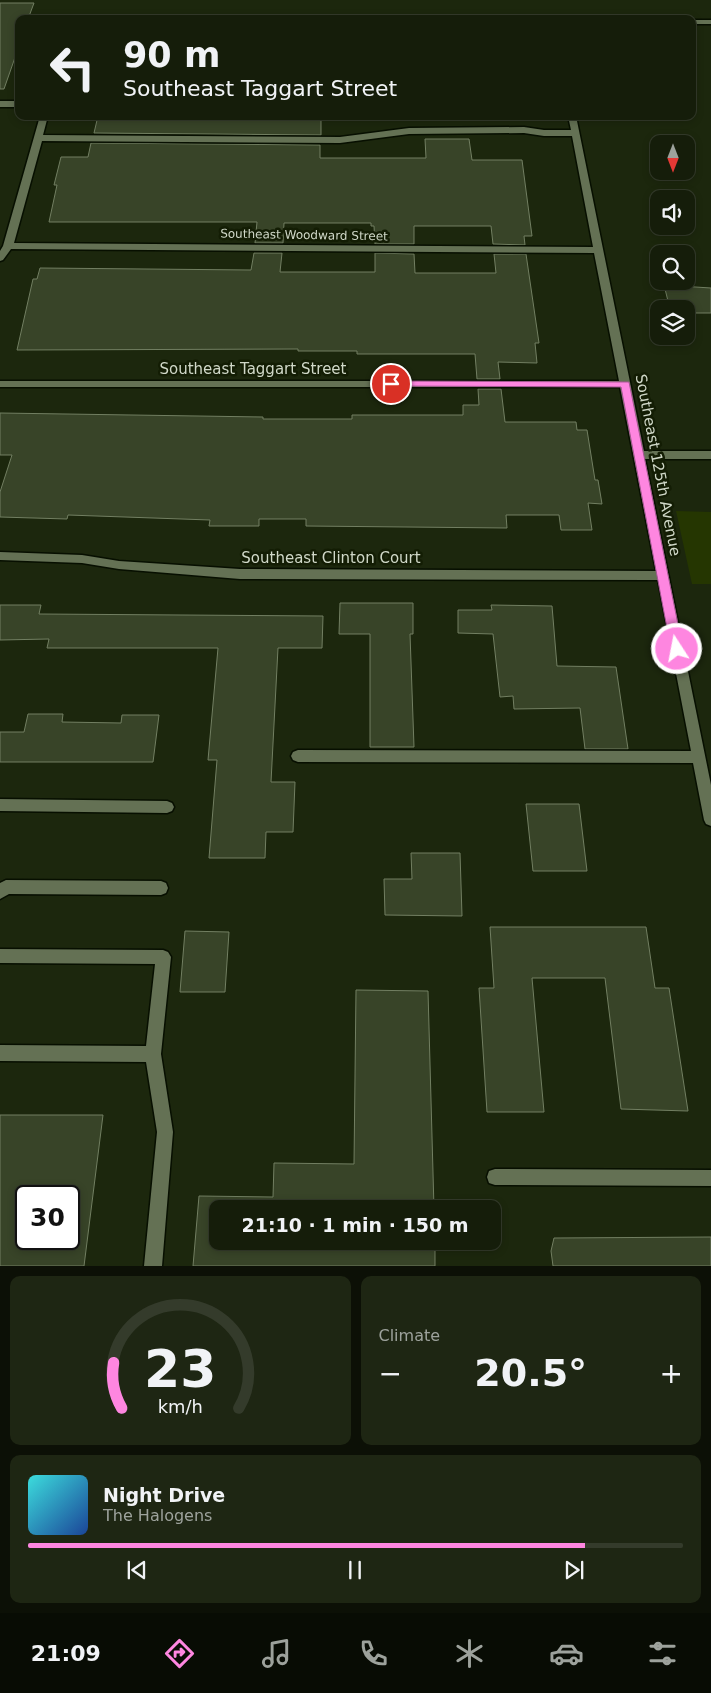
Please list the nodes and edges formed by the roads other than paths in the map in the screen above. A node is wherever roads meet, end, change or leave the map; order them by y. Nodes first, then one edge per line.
1 (696, 22) edge
2 (711, 22) edge
3 (0, 104) edge
4 (15, 104) edge
5 (43, 120) edge
6 (573, 120) edge
7 (576, 133) junction
8 (38, 138) junction
9 (8, 246) junction
10 (599, 250) junction
11 (0, 258) edge
12 (0, 384) edge
13 (625, 384) junction
14 (639, 455) junction
15 (711, 455) edge
16 (0, 556) edge
17 (663, 576) junction
18 (298, 756) dead end
19 (698, 757) junction
20 (0, 805) edge
21 (167, 807) dead end
22 (711, 818) edge
23 (161, 888) dead end
24 (0, 892) edge
25 (0, 956) edge
26 (0, 1053) edge
27 (152, 1054) junction
28 (495, 1177) dead end
29 (711, 1178) edge
30 (153, 1266) edge

1 - 2 street
3 - 4 street
5 - 8 street
6 - 7 street, Southeast 125th Avenue
7 - 8 street
7 - 10 street, Southeast 125th Avenue
8 - 9 street
9 - 10 street, Southeast Woodward Street
9 - 11 street
10 - 13 street, Southeast 125th Avenue
12 - 13 street, Southeast Taggart Street
13 - 14 street, Southeast 125th Avenue
14 - 15 street
14 - 17 street, Southeast 125th Avenue
16 - 17 street, Southeast Clinton Court
17 - 19 street, Southeast 125th Avenue
18 - 19 street
19 - 22 street, Southeast 125th Avenue
20 - 21 street
23 - 24 street
25 - 27 street
26 - 27 street
27 - 30 street
28 - 29 street

